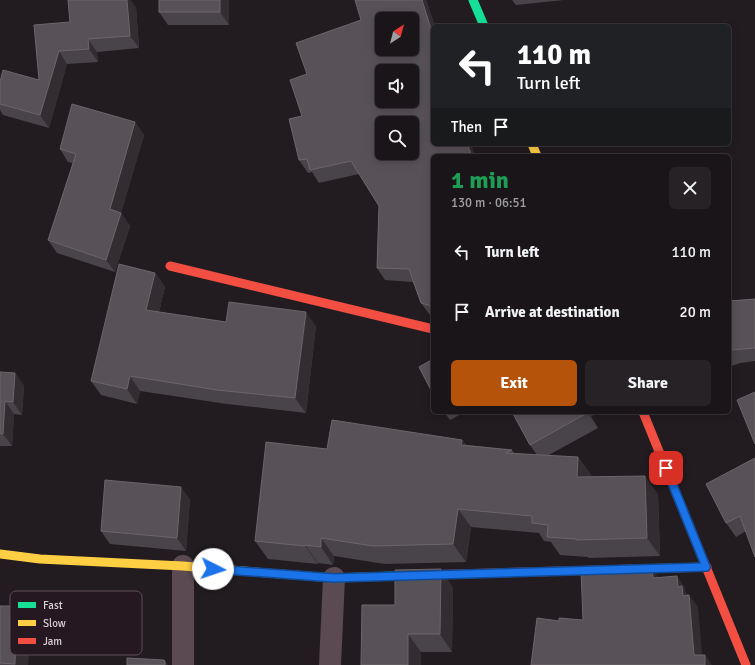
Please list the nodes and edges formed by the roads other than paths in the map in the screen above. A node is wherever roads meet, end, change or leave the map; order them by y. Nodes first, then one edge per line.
1 (473, 0) edge
2 (483, 24) edge
3 (170, 266) dead end
4 (431, 329) edge
5 (644, 414) edge
6 (0, 554) edge
7 (183, 566) junction
8 (706, 567) junction
9 (334, 578) junction
10 (183, 665) edge
11 (330, 665) edge
12 (746, 665) edge

1 - 2 street
3 - 4 street
5 - 8 street
6 - 7 street
7 - 9 street
7 - 10 street
8 - 9 street
8 - 12 street
9 - 11 street

